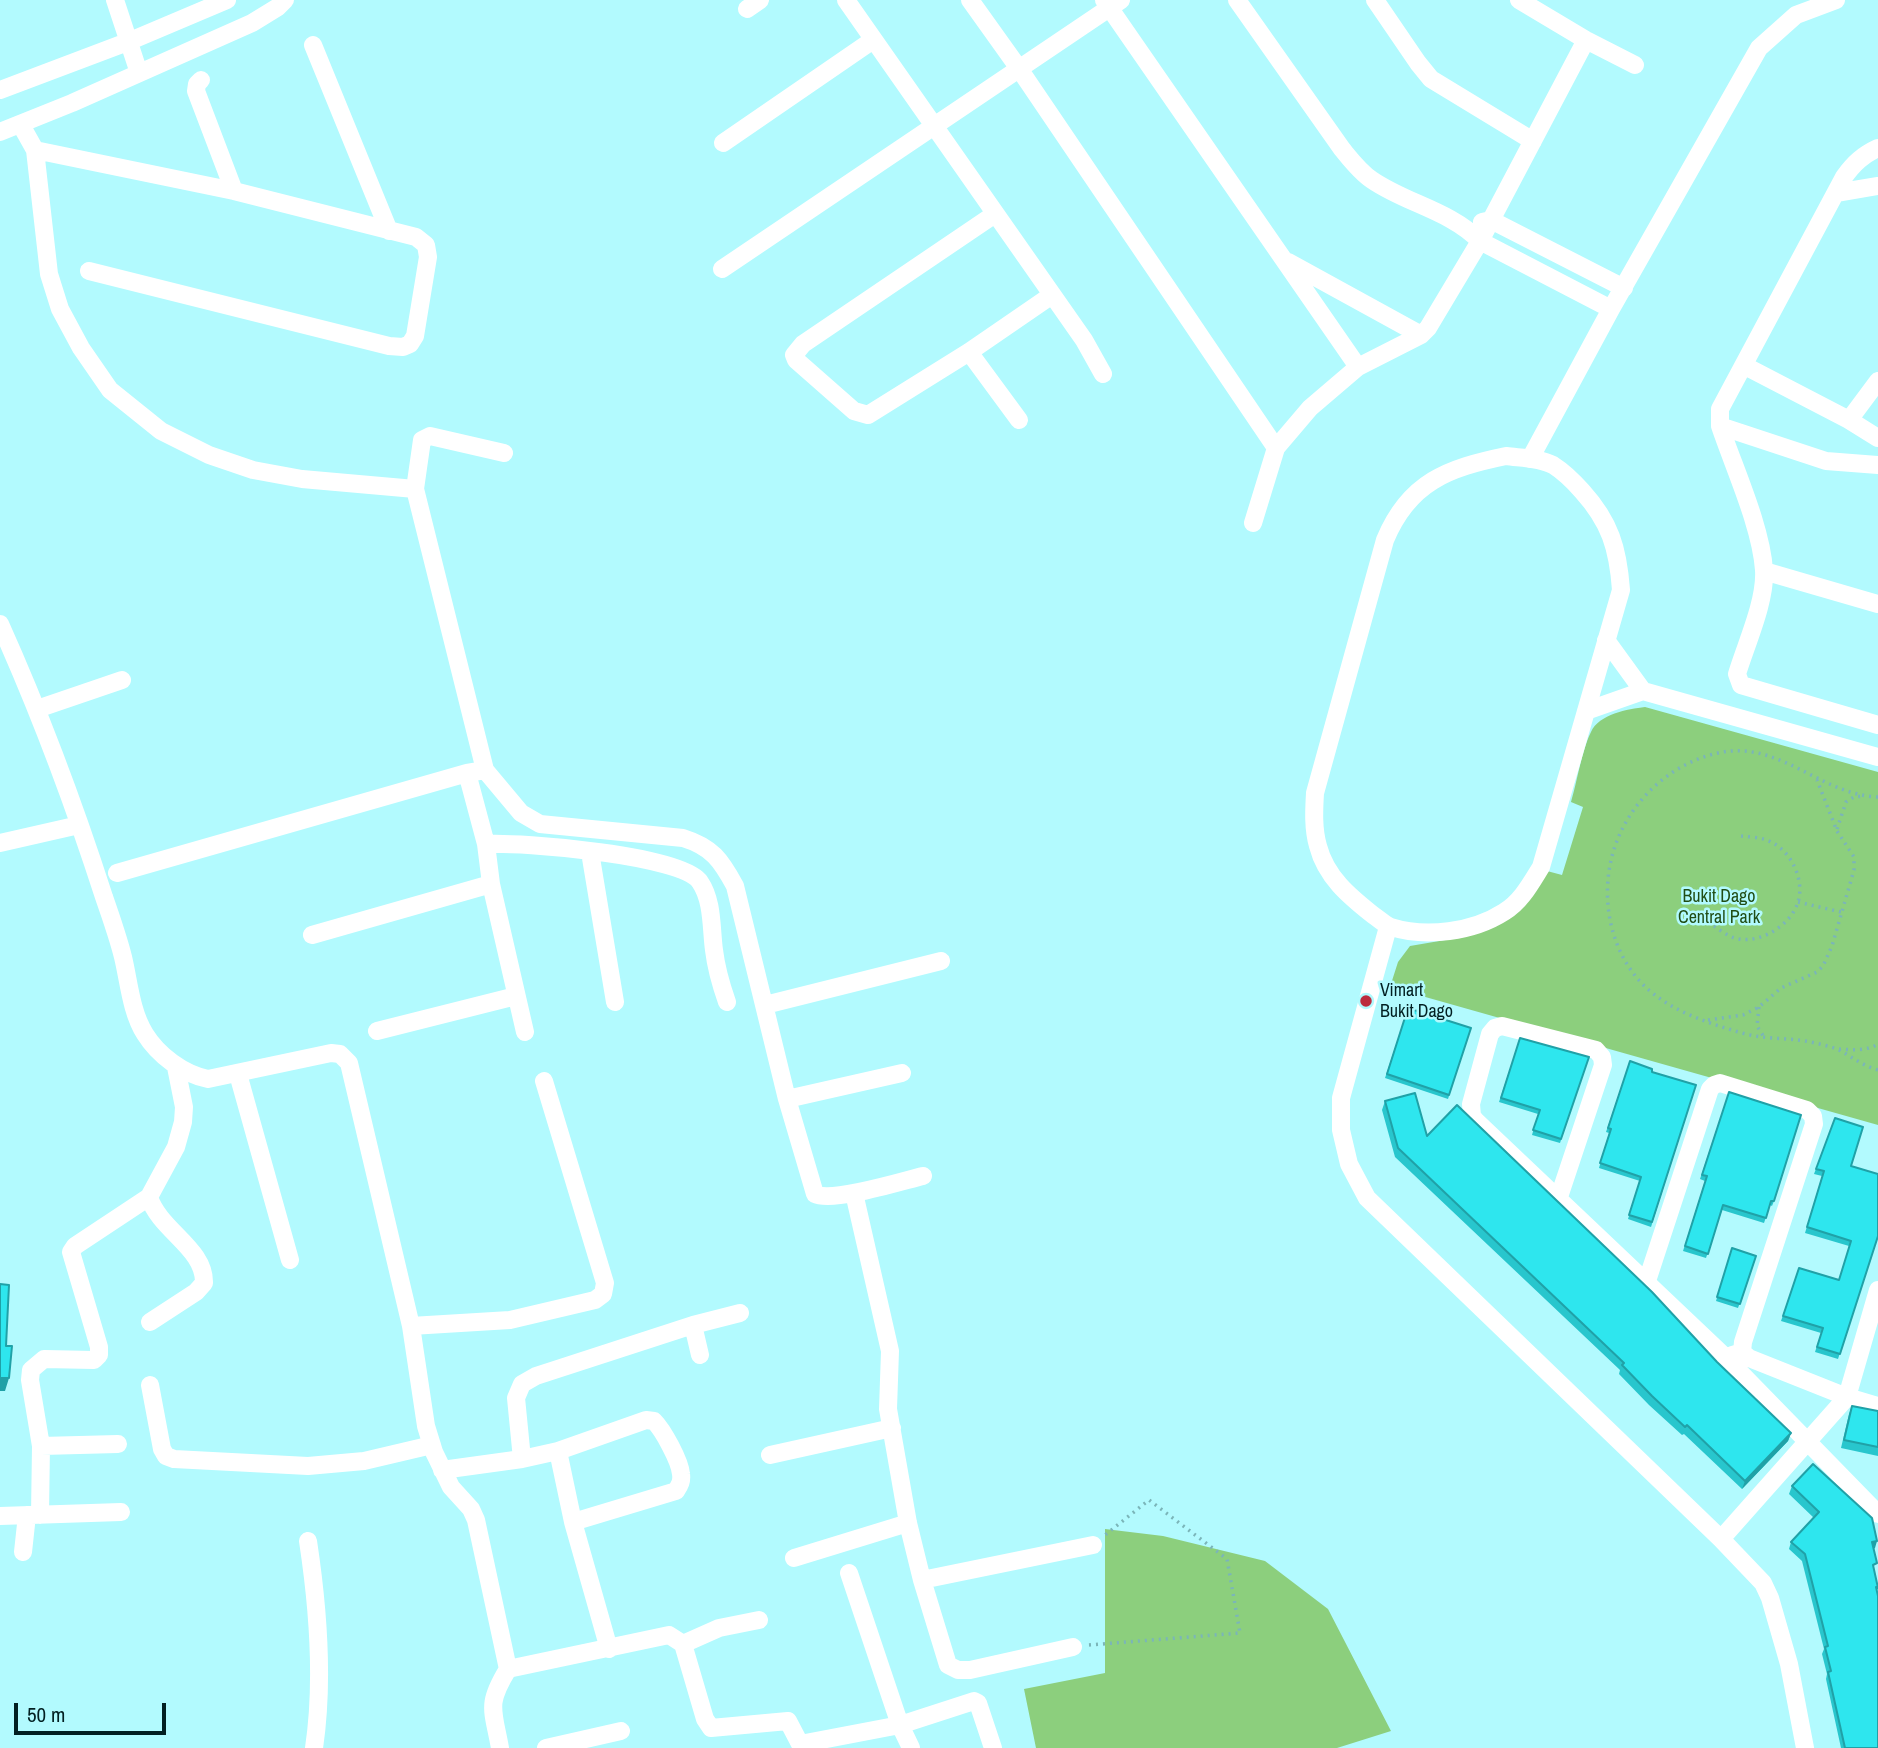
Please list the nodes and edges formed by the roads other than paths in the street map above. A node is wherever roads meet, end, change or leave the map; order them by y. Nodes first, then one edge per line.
1 (115, 0) edge
2 (228, 0) edge
3 (285, 0) edge
4 (846, 0) edge
5 (970, 0) edge
6 (1237, 0) edge
7 (1375, 0) edge
8 (1519, 0) edge
9 (1836, 0) edge
10 (1112, 3) edge
11 (873, 40) junction
12 (1586, 40) junction
13 (130, 41) junction
14 (313, 45) dead end
15 (1636, 65) dead end
16 (1020, 69) junction
17 (139, 73) junction
18 (201, 80) dead end
19 (0, 90) edge
20 (21, 125) junction
21 (934, 128) junction
22 (0, 132) edge
23 (1533, 141) junction
24 (723, 143) dead end
25 (1878, 148) edge
26 (35, 150) junction
27 (1878, 186) edge
28 (234, 191) junction
29 (1836, 193) junction
30 (995, 214) junction
31 (1491, 220) junction
32 (1465, 226) junction
33 (388, 231) junction
34 (1480, 241) junction
35 (1284, 261) junction
36 (722, 269) dead end
37 (89, 271) dead end
38 (1624, 288) junction
39 (1052, 295) junction
40 (1611, 309) junction
41 (1421, 335) junction
42 (969, 352) junction
43 (1745, 366) junction
44 (1358, 367) junction
45 (1103, 374) dead end
46 (1878, 381) edge
47 (1849, 419) junction
48 (1018, 420) dead end
49 (1720, 426) junction
50 (1878, 438) edge
51 (1276, 448) junction
52 (504, 453) dead end
53 (1530, 459) junction
54 (1878, 465) edge
55 (415, 489) junction
56 (1253, 523) dead end
57 (1764, 572) junction
58 (1878, 604) edge
59 (0, 626) edge
60 (1606, 640) junction
61 (122, 680) dead end
62 (1643, 691) junction
63 (37, 709) junction
64 (1586, 712) junction
65 (1878, 725) edge
66 (1878, 757) edge
67 (476, 772) junction
68 (79, 825) junction
69 (0, 842) edge
70 (486, 844) junction
71 (590, 852) junction
72 (117, 873) dead end
73 (491, 884) junction
74 (1388, 927) junction
75 (312, 935) dead end
76 (941, 961) dead end
77 (516, 996) junction
78 (615, 1002) dead end
79 (727, 1002) dead end
80 (765, 1005) junction
81 (377, 1031) dead end
82 (525, 1032) dead end
83 (176, 1067) junction
84 (902, 1073) dead end
85 (239, 1074) junction
86 (544, 1082) dead end
87 (786, 1099) junction
88 (923, 1176) dead end
89 (854, 1193) junction
90 (149, 1197) junction
91 (1558, 1200) junction
92 (290, 1260) dead end
93 (1646, 1284) junction
94 (1878, 1290) edge
95 (740, 1314) dead end
96 (150, 1322) dead end
97 (693, 1325) junction
98 (411, 1326) junction
99 (699, 1355) dead end
100 (1733, 1355) junction
101 (150, 1385) dead end
102 (1847, 1397) junction
103 (1878, 1406) edge
104 (892, 1428) junction
105 (1809, 1441) junction
106 (118, 1444) dead end
107 (432, 1445) junction
108 (41, 1446) junction
109 (558, 1451) junction
110 (770, 1455) dead end
111 (522, 1459) junction
112 (442, 1470) junction
113 (121, 1512) dead end
114 (1878, 1514) edge
115 (34, 1515) junction
116 (0, 1516) edge
117 (573, 1522) junction
118 (908, 1523) junction
119 (1721, 1539) junction
120 (308, 1541) dead end
121 (1093, 1545) road end
122 (23, 1552) dead end
123 (794, 1558) dead end
124 (849, 1573) dead end
125 (922, 1580) junction
126 (759, 1620) dead end
127 (683, 1644) junction
128 (1073, 1647) road end
129 (609, 1649) junction
130 (508, 1669) junction
131 (900, 1725) junction
132 (621, 1731) dead end
133 (801, 1746) edge
134 (314, 1748) edge
135 (500, 1748) edge
136 (546, 1748) edge
137 (911, 1748) edge
138 (993, 1748) edge
139 (1805, 1748) edge

1 - 13 street
2 - 13 street
3 - 17 street
4 - 11 street
5 - 16 street
6 - 32 street
7 - 23 street
8 - 12 street
9 - 38 street
10 - 16 street
10 - 35 street
11 - 21 street
11 - 24 street
12 - 15 street
12 - 23 street
13 - 17 street
13 - 19 street
14 - 33 street
16 - 21 street
16 - 51 street
17 - 20 street
18 - 28 street
20 - 22 street
20 - 26 street
21 - 30 street
21 - 36 street
23 - 31 street
25 - 29 street
26 - 28 street
26 - 55 street
27 - 29 street
28 - 33 street
29 - 43 street
30 - 39 street
30 - 42 street
31 - 32 street
31 - 34 street
31 - 38 street
32 - 34 street
33 - 37 street
34 - 40 street
34 - 41 street
35 - 41 street
35 - 44 street
38 - 40 street
39 - 42 street
39 - 45 street
40 - 53 street
41 - 44 street
42 - 48 street
43 - 47 street
43 - 49 street
44 - 51 street
46 - 47 street
47 - 50 street
49 - 54 street
49 - 57 street
51 - 56 street
52 - 55 street
53 - 60 street
53 - 74 street
55 - 67 street
57 - 58 street
57 - 65 street
59 - 63 street
60 - 62 street
60 - 64 street
61 - 63 street
62 - 64 street
62 - 66 street
63 - 68 street
64 - 74 street
67 - 70 street
67 - 72 street
67 - 80 street
68 - 69 street
68 - 83 street
70 - 71 street
70 - 73 street
71 - 78 street
71 - 79 street
73 - 75 street
73 - 77 street
74 - 119 street
76 - 80 street
77 - 81 street
77 - 82 street
80 - 87 street
83 - 85 street
83 - 90 street
84 - 87 street
85 - 92 street
85 - 98 street
86 - 98 street
87 - 89 street
88 - 89 street
89 - 104 street
90 - 96 street
90 - 108 street
91 - 91 street
91 - 93 street
93 - 100 street
93 - 100 street
94 - 102 street
95 - 97 street
97 - 99 street
97 - 111 street
98 - 107 street
100 - 102 street
100 - 105 street
101 - 107 street
102 - 103 street
102 - 105 street
104 - 110 street
104 - 118 street
105 - 114 street
105 - 119 street
106 - 108 street
107 - 112 street
108 - 115 street
109 - 111 street
109 - 117 street
109 - 117 street
111 - 112 street
112 - 130 street
113 - 115 street
115 - 116 street
115 - 122 street
117 - 129 street
118 - 123 street
118 - 125 street
119 - 139 street
120 - 134 street
121 - 125 street
124 - 131 street
125 - 128 street
126 - 127 street
127 - 129 street
127 - 133 street
129 - 130 street
130 - 135 street
131 - 133 street
131 - 137 street
131 - 138 street
132 - 136 street

